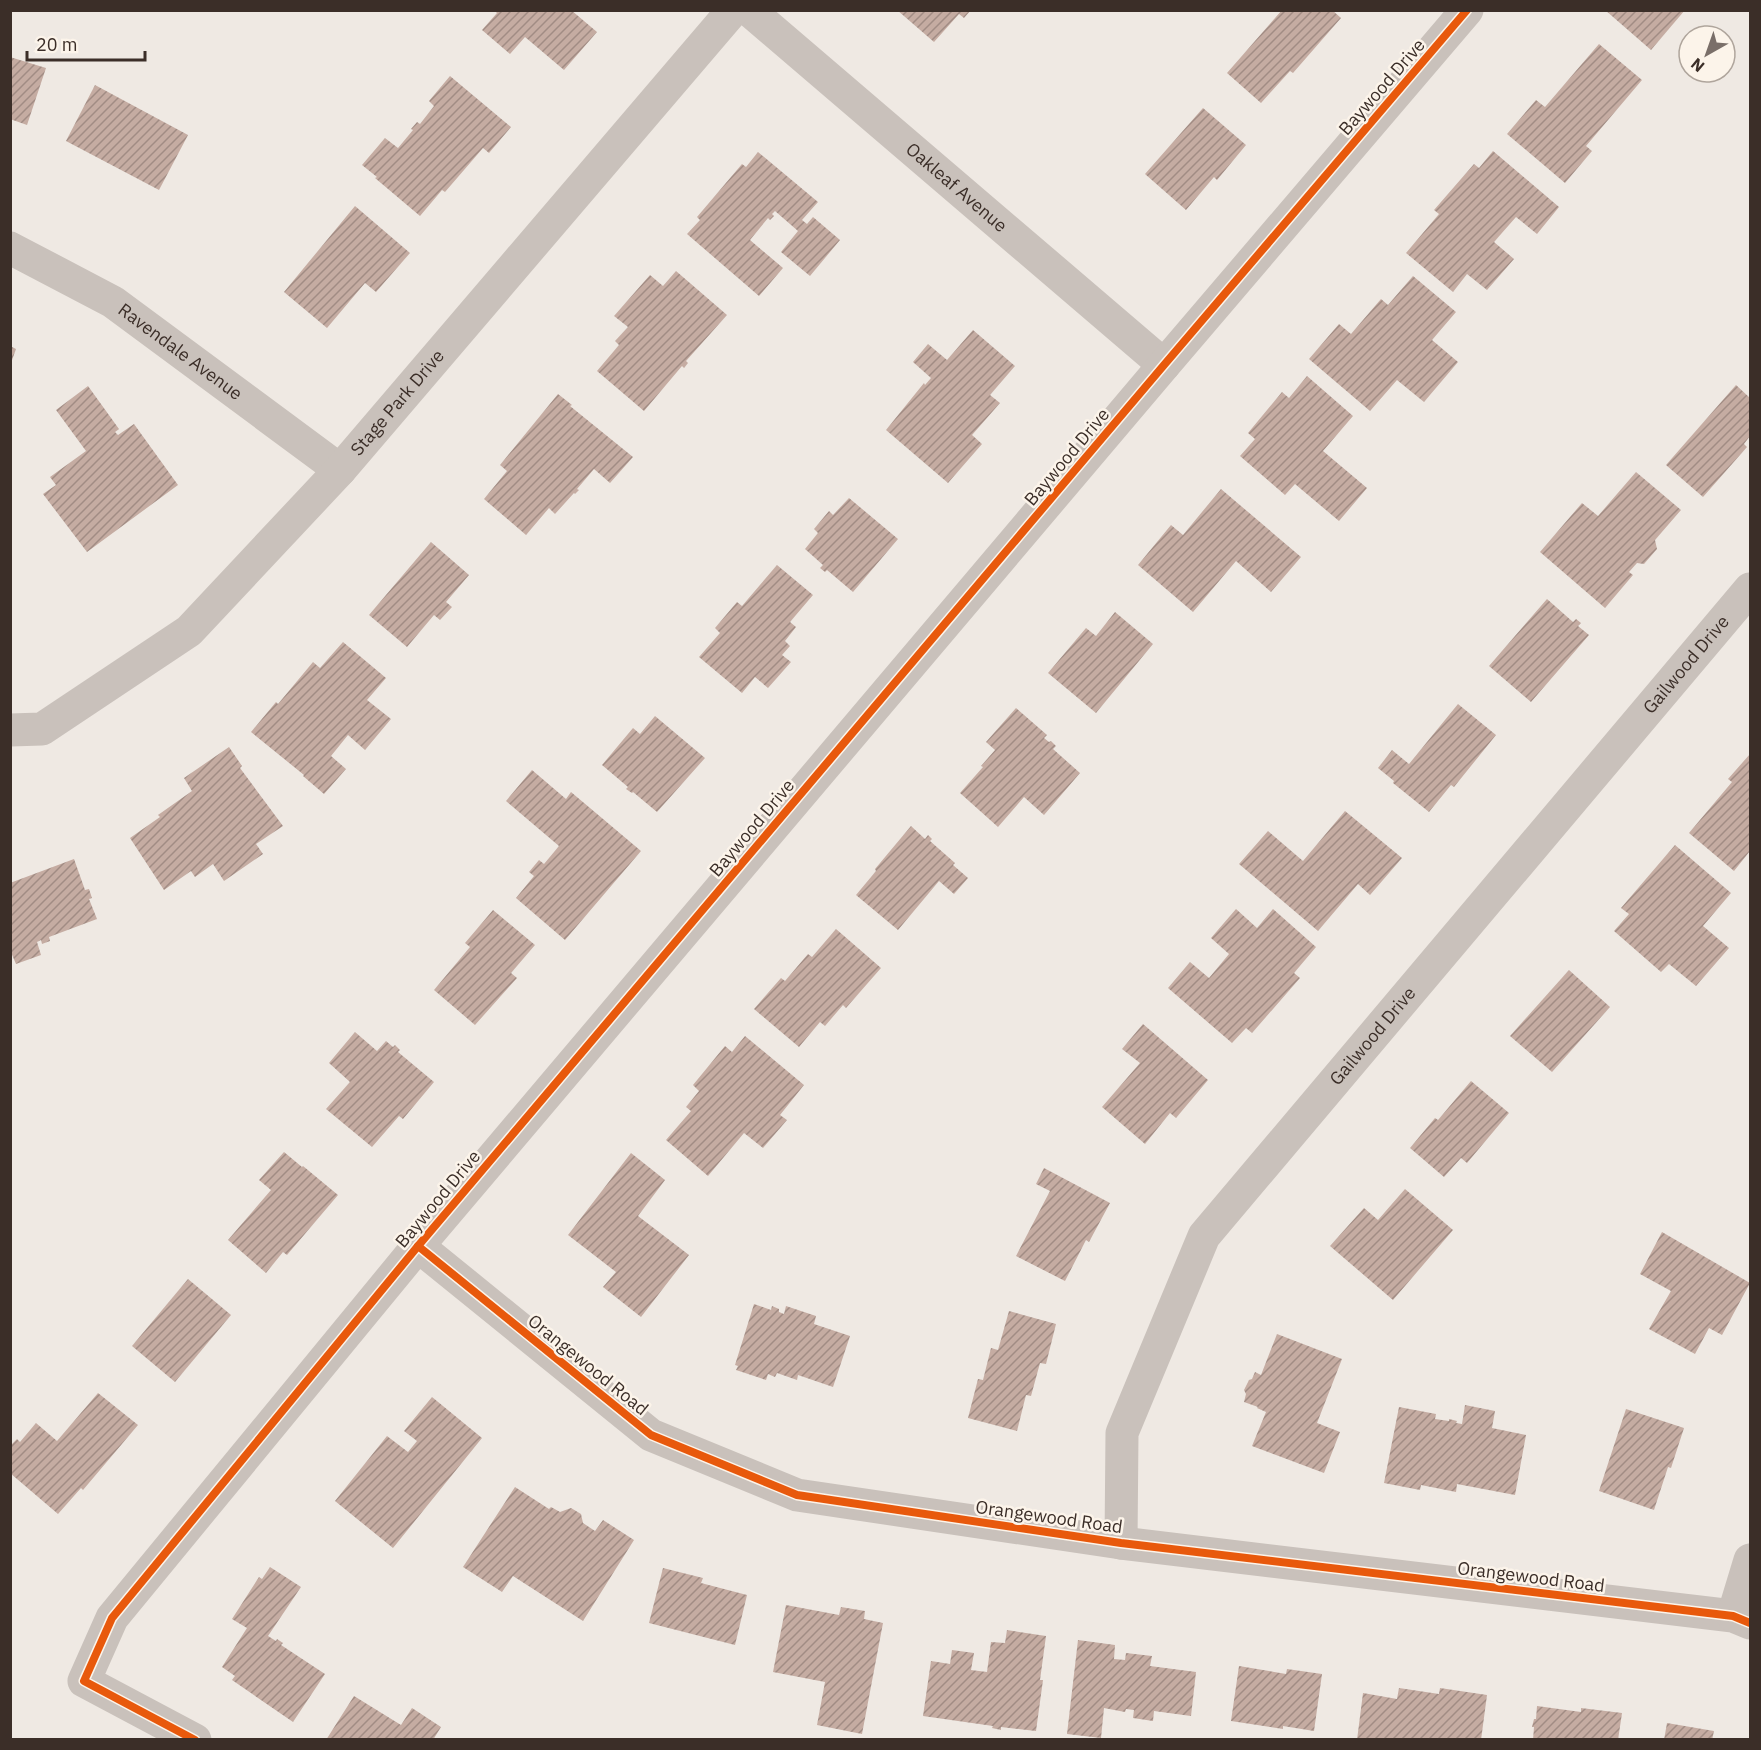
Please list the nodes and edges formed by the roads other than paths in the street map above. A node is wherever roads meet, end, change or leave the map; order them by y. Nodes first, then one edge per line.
1 (733, 10) edge
2 (749, 10) edge
3 (1467, 10) edge
4 (10, 248) edge
5 (1164, 365) junction
6 (340, 470) junction
7 (1750, 589) edge
8 (10, 730) edge
9 (417, 1246) junction
10 (1121, 1543) junction
11 (1750, 1560) edge
12 (1742, 1619) edge
13 (195, 1740) edge

1 - 6 street, Stage Park Drive
2 - 5 street, Oakleaf Avenue
3 - 5 street, Baywood Drive
4 - 6 street, Ravendale Avenue
5 - 9 street, Baywood Drive
6 - 8 street, Stage Park Drive
7 - 10 street, Gailwood Drive
9 - 10 street, Orangewood Road
9 - 13 street, Baywood Drive
10 - 12 street, Orangewood Road
11 - 12 street

